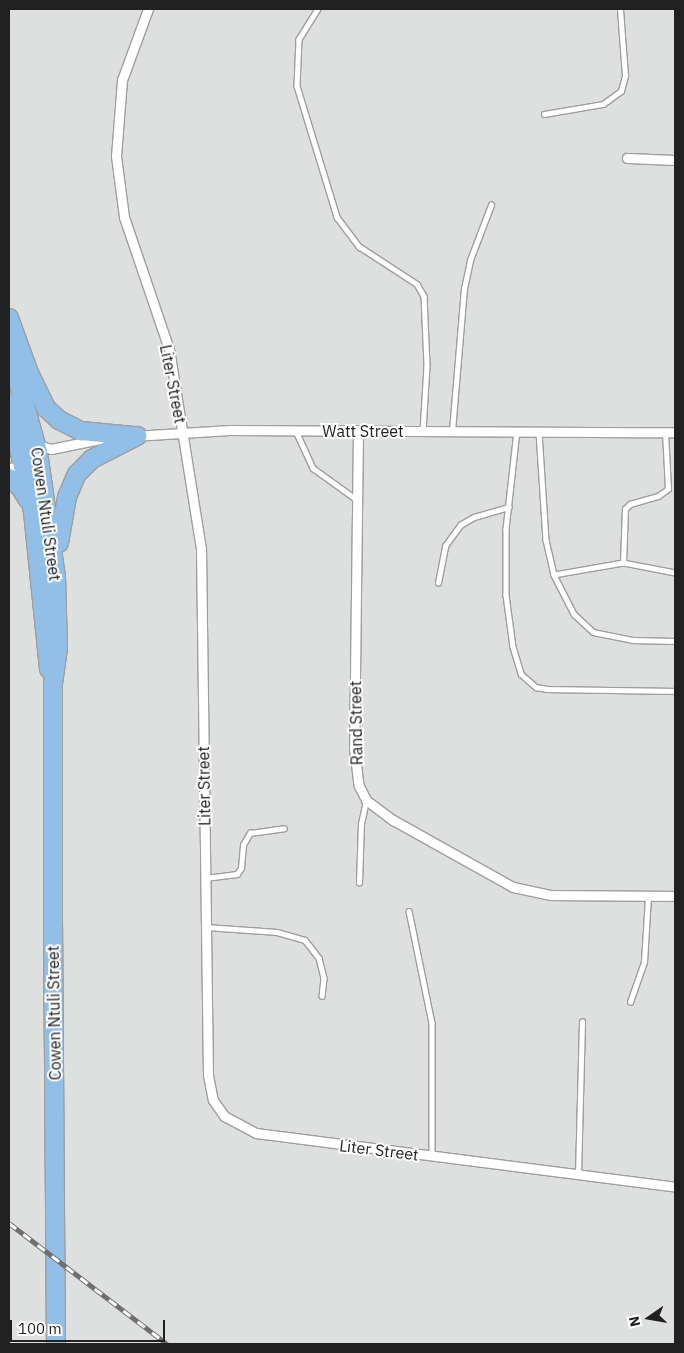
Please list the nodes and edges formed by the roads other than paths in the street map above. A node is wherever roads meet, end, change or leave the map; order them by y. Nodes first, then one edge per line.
1 (148, 9) edge
2 (318, 9) edge
3 (620, 9) edge
4 (544, 114) dead end
5 (627, 158) dead end
6 (675, 160) edge
7 (491, 206) dead end
8 (9, 318) edge
9 (9, 349) edge
10 (9, 403) edge
11 (296, 430) junction
12 (358, 430) junction
13 (182, 431) junction
14 (423, 431) junction
15 (452, 431) junction
16 (517, 431) junction
17 (539, 432) junction
18 (665, 432) junction
19 (675, 432) edge
20 (135, 435) junction
21 (29, 447) edge
22 (24, 466) edge
23 (9, 478) edge
24 (357, 500) junction
25 (509, 507) junction
26 (33, 512) junction
27 (623, 563) junction
28 (675, 573) edge
29 (554, 575) junction
30 (56, 577) junction
31 (438, 583) dead end
32 (675, 641) edge
33 (54, 682) junction
34 (675, 691) edge
35 (366, 800) junction
36 (284, 828) dead end
37 (205, 878) junction
38 (359, 883) dead end
39 (648, 896) junction
40 (675, 896) edge
41 (409, 911) dead end
42 (206, 927) junction
43 (322, 996) dead end
44 (630, 1002) dead end
45 (582, 1022) dead end
46 (432, 1157) junction
47 (578, 1174) junction
48 (675, 1187) edge
49 (56, 1344) edge

1 - 13 street, Liter Street
2 - 14 lane
3 - 4 lane
5 - 6 street
7 - 15 lane
8 - 20 highway
9 - 21 highway, Cowen Ntuli Street
10 - 21 highway, Cowen Ntuli Street
11 - 12 street, Watt Street
11 - 13 street, Watt Street
11 - 24 lane
12 - 14 street, Watt Street
12 - 24 street, Rand Street
13 - 20 street, Watt Street
13 - 37 street, Liter Street
14 - 15 street, Watt Street
15 - 16 street, Watt Street
16 - 17 street, Watt Street
16 - 25 lane
17 - 18 street, Watt Street
17 - 29 lane
18 - 19 street, Watt Street
18 - 27 lane
20 - 21 street, Watt Street
20 - 30 highway
21 - 22 highway, Cowen Ntuli Street
21 - 22 street
22 - 26 highway, Cowen Ntuli Street
22 - 30 highway, Cowen Ntuli Street
23 - 26 highway
24 - 35 street, Rand Street
25 - 31 lane
25 - 34 lane
26 - 33 highway, Cowen Ntuli Street
27 - 28 lane
27 - 29 lane
29 - 32 lane
30 - 33 highway, Cowen Ntuli Street
33 - 49 highway, Cowen Ntuli Street
35 - 38 lane
35 - 39 street
36 - 37 lane
37 - 42 street, Liter Street
39 - 40 street
39 - 44 lane
41 - 46 lane
42 - 43 lane
42 - 46 street, Liter Street
45 - 47 lane
46 - 47 street, Liter Street
47 - 48 street, Liter Street

